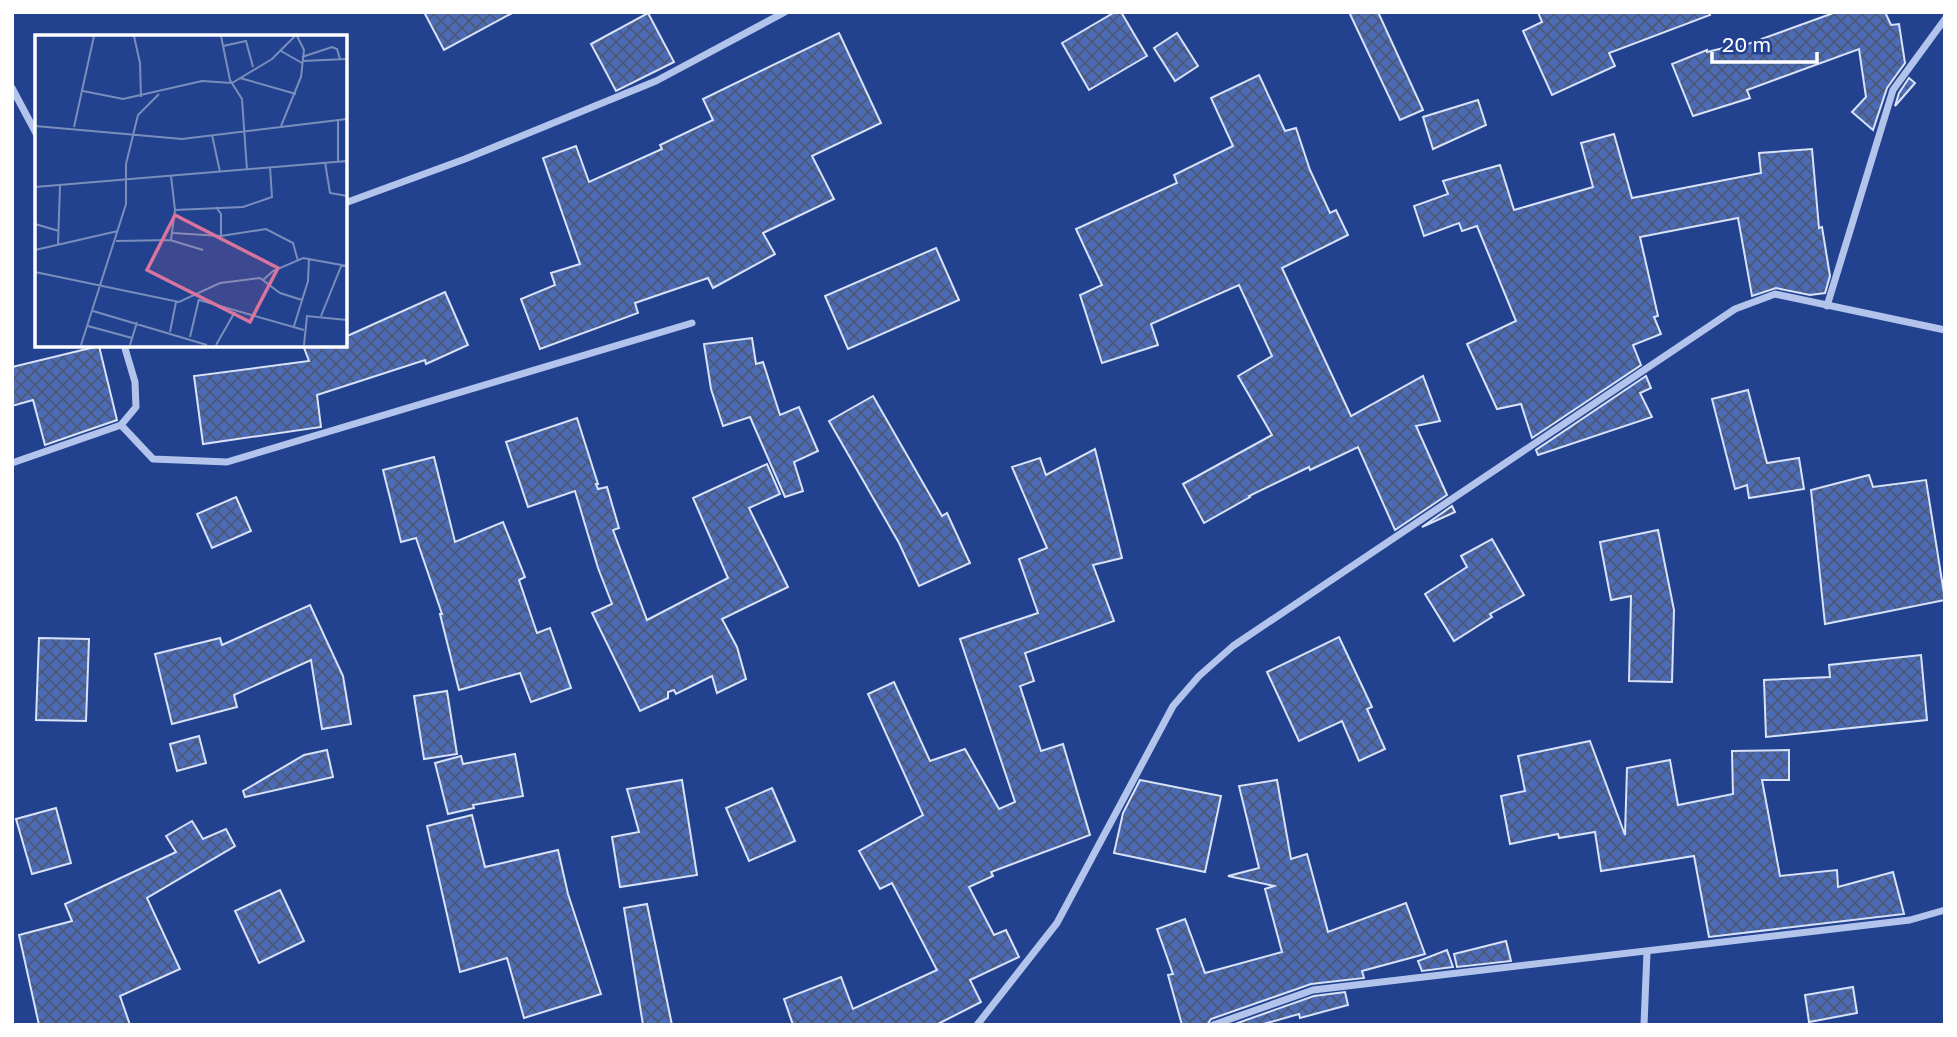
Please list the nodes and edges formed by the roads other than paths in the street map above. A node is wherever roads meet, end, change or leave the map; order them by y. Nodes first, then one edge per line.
1 (785, 12) edge
2 (1945, 19) edge
3 (12, 88) edge
4 (35, 131) edge
5 (346, 203) edge
6 (1828, 306) junction
7 (692, 323) dead end
8 (1945, 330) edge
9 (124, 346) edge
10 (121, 425) junction
11 (12, 463) edge
12 (1945, 910) edge
13 (1647, 951) junction
14 (977, 1025) edge
15 (1213, 1025) edge
16 (1644, 1025) edge

1 - 5 street
2 - 6 street
3 - 4 street
6 - 8 street
6 - 14 street
7 - 10 street
9 - 10 street
10 - 11 street
12 - 13 street
13 - 15 street
13 - 16 street

